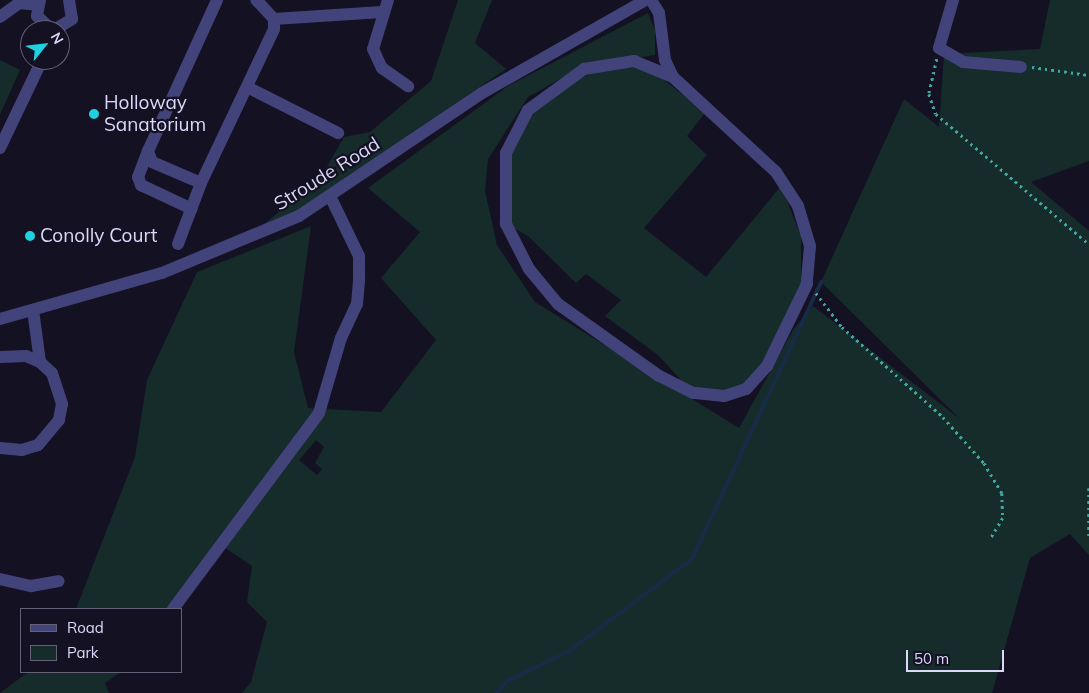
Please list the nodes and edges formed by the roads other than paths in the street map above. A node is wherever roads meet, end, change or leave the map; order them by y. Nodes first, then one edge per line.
1 (70, 0) edge
2 (217, 0) edge
3 (256, 0) edge
4 (388, 0) edge
5 (646, 0) edge
6 (651, 0) edge
7 (952, 0) edge
8 (19, 2) edge
9 (38, 3) edge
10 (382, 12) junction
11 (0, 17) edge
12 (274, 19) junction
13 (39, 20) edge
14 (70, 20) edge
15 (1021, 67) road end
16 (37, 70) edge
17 (673, 77) junction
18 (408, 86) dead end
19 (249, 88) junction
20 (338, 133) dead end
21 (0, 148) edge
22 (148, 152) junction
23 (201, 183) junction
24 (330, 198) junction
25 (192, 209) junction
26 (178, 244) dead end
27 (33, 310) junction
28 (0, 319) edge
29 (0, 357) edge
30 (40, 362) junction
31 (0, 448) edge
32 (0, 579) edge
33 (59, 581) dead end
34 (174, 608) edge

1 - 14 street
2 - 22 street
3 - 12 street
4 - 10 street
5 - 24 street, Stroude Road
6 - 17 street
7 - 15 street
8 - 9 street
8 - 11 street
9 - 13 street
10 - 12 street
10 - 18 street
12 - 19 street
16 - 21 street
17 - 17 street
19 - 20 street
19 - 23 street
22 - 23 street
22 - 25 street
23 - 25 street
24 - 27 street, Stroude Road
24 - 34 street
25 - 26 street
27 - 28 street, Stroude Road
27 - 30 street
29 - 30 street
30 - 31 street
32 - 33 street

